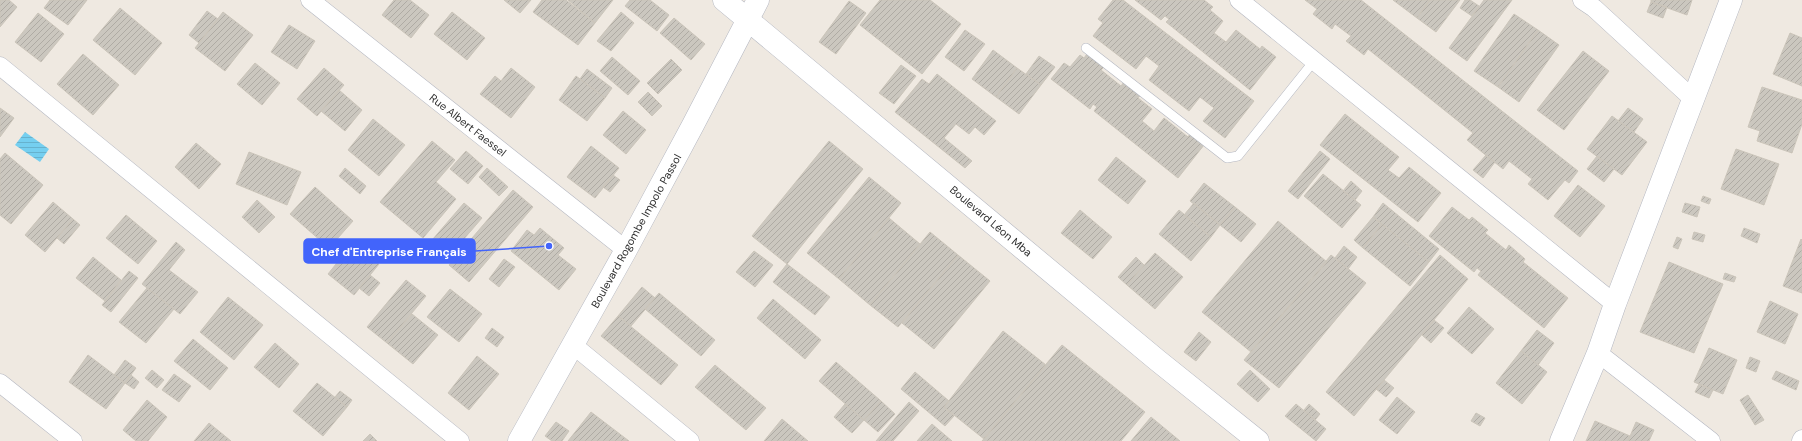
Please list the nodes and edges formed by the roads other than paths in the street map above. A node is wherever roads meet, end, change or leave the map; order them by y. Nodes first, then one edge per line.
1 (310, 0) edge
2 (724, 0) edge
3 (1239, 0) edge
4 (1582, 0) edge
5 (1731, 0) edge
6 (753, 9) edge
7 (1086, 48) dead end
8 (1314, 61) junction
9 (0, 66) edge
10 (1693, 99) junction
11 (626, 250) junction
12 (1615, 304) junction
13 (573, 345) junction
14 (1598, 354) junction
15 (0, 383) edge
16 (73, 441) edge
17 (460, 441) edge
18 (519, 441) edge
19 (690, 441) edge
20 (1258, 441) edge
21 (1561, 441) edge
22 (1711, 441) edge

1 - 11 street, Rue Albert Faessel
2 - 6 street, Boulevard Léon Mba
3 - 8 street
4 - 10 street
5 - 10 street
6 - 11 street, Boulevard Rogombe Impolo Passol
6 - 20 street, Boulevard Léon Mba
7 - 8 lane
8 - 12 street
9 - 17 street
10 - 12 street
11 - 13 street, Boulevard Rogombe Impolo Passol
12 - 14 street
13 - 18 street, Boulevard Rogombe Impolo Passol
13 - 19 street
14 - 21 street
14 - 22 street
15 - 16 street

